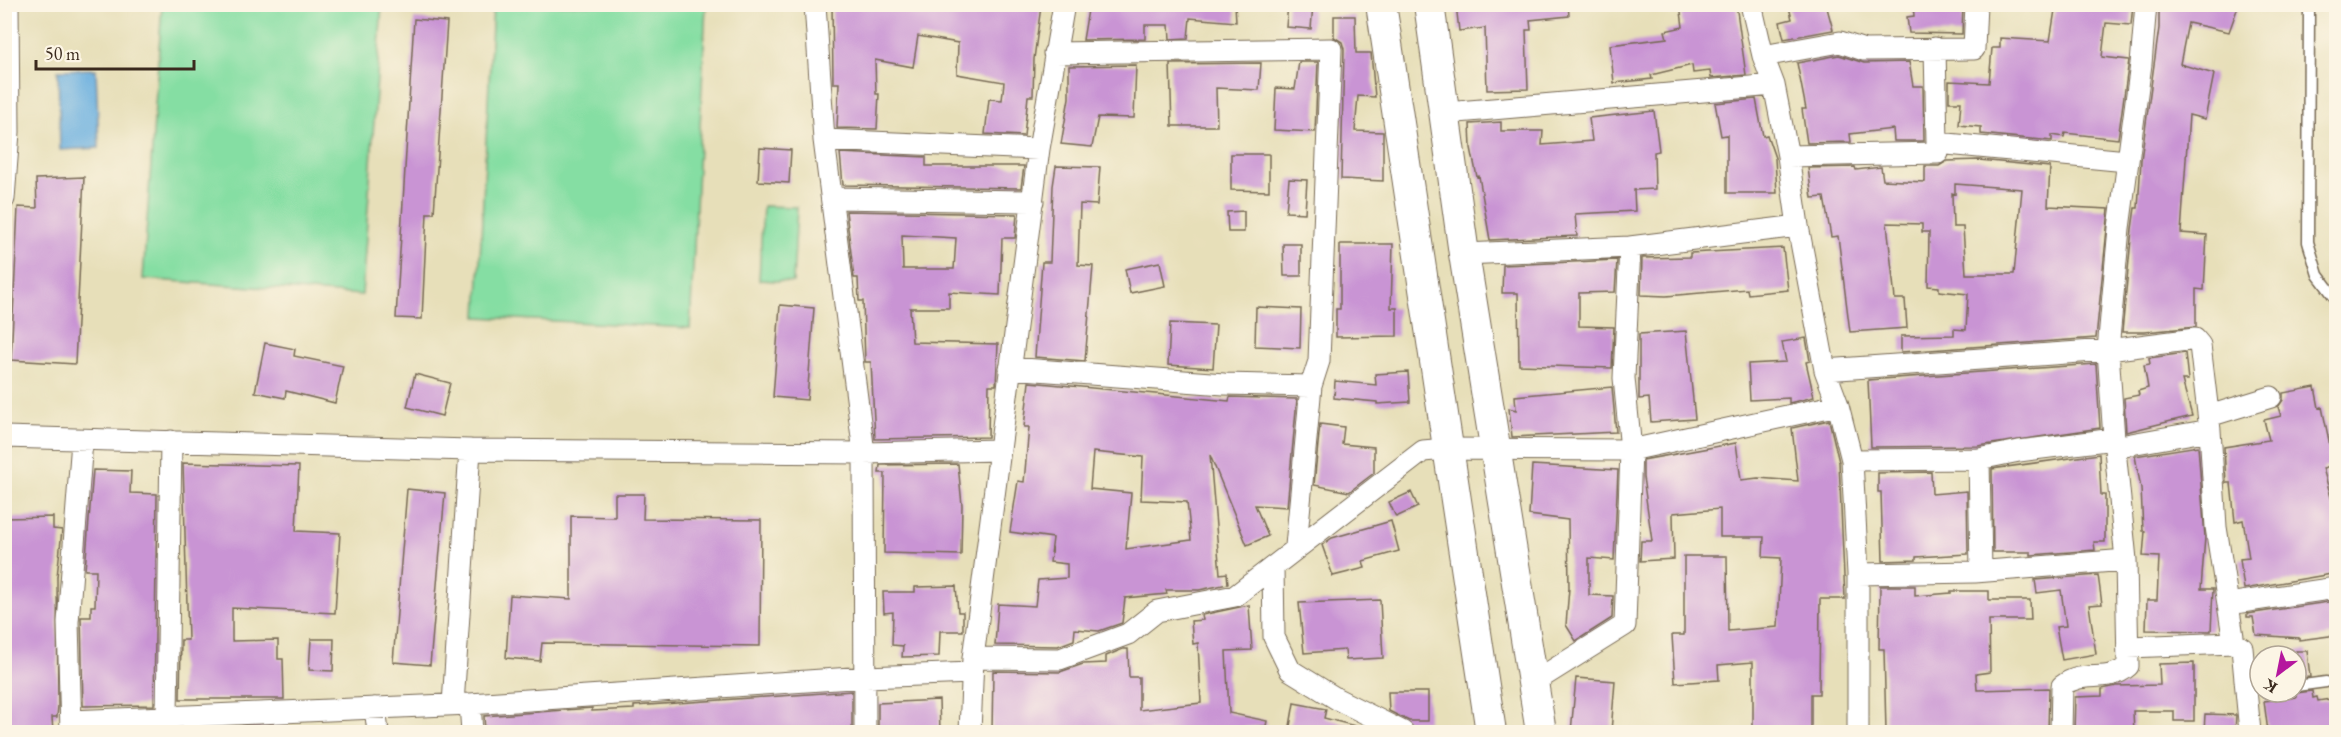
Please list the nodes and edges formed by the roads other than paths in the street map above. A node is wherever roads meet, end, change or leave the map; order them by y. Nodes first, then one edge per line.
1 (8, 4) edge
2 (815, 4) edge
3 (1064, 4) edge
4 (1381, 4) edge
5 (1429, 4) edge
6 (1751, 4) edge
7 (1976, 4) edge
8 (2146, 4) edge
9 (2308, 4) edge
10 (1935, 48) junction
11 (1054, 53) junction
12 (1763, 56) junction
13 (1774, 85) junction
14 (1446, 113) junction
15 (7, 132) edge
16 (824, 140) junction
17 (1937, 143) junction
18 (1039, 149) junction
19 (1788, 156) junction
20 (2127, 161) junction
21 (833, 198) junction
22 (4, 199) edge
23 (1033, 201) junction
24 (1798, 226) junction
25 (1630, 247) junction
26 (1464, 254) junction
27 (2337, 299) edge
28 (2108, 350) junction
29 (1010, 368) junction
30 (1825, 370) junction
31 (1311, 386) junction
32 (2271, 397) dead end
33 (1838, 405) junction
34 (2209, 423) junction
35 (4, 437) edge
36 (82, 441) junction
37 (171, 441) junction
38 (2114, 443) junction
39 (1446, 449) junction
40 (1496, 449) junction
41 (470, 450) junction
42 (999, 450) junction
43 (1631, 450) junction
44 (864, 453) junction
45 (1979, 459) junction
46 (1852, 460) junction
47 (1296, 546) junction
48 (2126, 560) junction
49 (1273, 567) junction
50 (1981, 572) junction
51 (1858, 574) junction
52 (2337, 588) edge
53 (2228, 604) junction
54 (2234, 643) junction
55 (2128, 646) junction
56 (972, 665) junction
57 (2248, 673) edge
58 (866, 677) junction
59 (1534, 682) junction
60 (2325, 682) dead end
61 (2308, 684) edge
62 (462, 704) junction
63 (2252, 704) edge
64 (375, 708) junction
65 (167, 716) junction
66 (225, 723) edge
67 (71, 726) edge
68 (378, 732) edge
69 (472, 732) edge
70 (865, 732) edge
71 (970, 732) edge
72 (1403, 732) edge
73 (1491, 732) edge
74 (1541, 732) edge
75 (1858, 732) edge
76 (2061, 732) edge
77 (2250, 732) edge

1 - 15 street
2 - 16 street
3 - 11 street
4 - 39 main road
5 - 14 main road
6 - 12 street
7 - 10 street
8 - 20 street
9 - 27 lane
10 - 12 street
10 - 17 street
11 - 18 street
11 - 31 street
12 - 13 street
13 - 14 street
13 - 19 street
14 - 26 main road
15 - 22 street
16 - 18 street
16 - 21 street
17 - 19 street
17 - 20 street
18 - 23 street
19 - 24 street
20 - 28 street
21 - 23 street
21 - 44 street
23 - 29 street
24 - 25 street
24 - 30 street
25 - 26 street
25 - 43 street
26 - 40 main road
28 - 30 street
28 - 34 street
28 - 38 street
29 - 31 street
29 - 42 street
30 - 33 street
31 - 47 street
32 - 34 street
33 - 43 street
33 - 46 street
34 - 38 street
34 - 53 street
35 - 36 street
36 - 37 street
36 - 67 street
37 - 41 street
37 - 65 street
38 - 45 street
38 - 48 street
39 - 40 street
39 - 47 street
39 - 73 main road
40 - 43 street
40 - 59 main road
41 - 44 street
41 - 62 street
42 - 44 street
42 - 56 street
43 - 59 street
44 - 58 street
45 - 46 street
45 - 50 street
46 - 51 street
47 - 49 street
48 - 50 street
48 - 55 street
49 - 56 street
49 - 72 street
50 - 51 street
51 - 75 street
52 - 53 street
53 - 54 street
54 - 55 street
54 - 57 street
55 - 76 street
56 - 58 street
56 - 71 street
58 - 62 street
58 - 70 street
59 - 74 main road
60 - 61 lane
62 - 64 street
62 - 69 street
63 - 77 street
64 - 66 street
64 - 68 street
65 - 66 street
65 - 67 street

